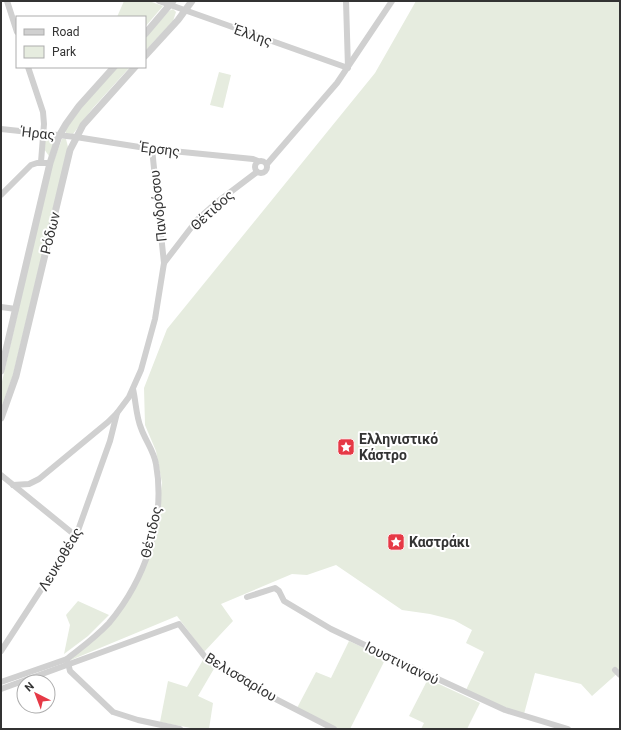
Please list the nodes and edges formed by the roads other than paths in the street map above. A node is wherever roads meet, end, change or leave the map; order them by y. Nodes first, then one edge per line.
1 (7, 1) edge
2 (159, 1) edge
3 (192, 1) edge
4 (346, 1) edge
5 (392, 1) edge
6 (172, 3) edge
7 (186, 11) junction
8 (16, 29) edge
9 (146, 33) edge
10 (146, 55) edge
11 (28, 68) edge
12 (113, 68) edge
13 (134, 68) edge
14 (348, 68) junction
15 (1, 129) edge
16 (43, 134) junction
17 (59, 136) junction
18 (76, 137) junction
19 (152, 149) junction
20 (41, 162) junction
21 (50, 163) junction
22 (267, 164) junction
23 (256, 166) junction
24 (1, 195) edge
25 (164, 263) junction
26 (1, 307) edge
27 (16, 309) junction
28 (1, 371) edge
29 (133, 389) junction
30 (117, 413) junction
31 (1, 418) edge
32 (1, 475) edge
33 (13, 485) junction
34 (76, 536) junction
35 (247, 597) dead end
36 (1, 651) edge
37 (67, 662) junction
38 (615, 670) dead end
39 (620, 676) edge
40 (1, 682) edge
41 (1, 689) edge
42 (180, 729) edge
43 (334, 729) edge
44 (568, 729) edge

1 - 8 street
2 - 6 street, Έλλης
3 - 7 street
4 - 14 street
5 - 14 street
6 - 7 street, Έλλης
6 - 9 street
7 - 10 street
7 - 14 street, Έλλης
11 - 16 street
12 - 17 street, Ρόδων
13 - 18 street, Ρόδων
14 - 22 street
15 - 16 street, Ήρας
16 - 17 street, Ήρας
16 - 20 street
17 - 18 street, Ήρας
17 - 21 street, Ρόδων
18 - 19 street, Έρσης
18 - 31 street, Ρόδων
19 - 23 street, Έρσης
19 - 25 street, Πανδρόσου
20 - 21 street
20 - 24 street
21 - 27 street, Ρόδων
22 - 23 street, Έρσης
22 - 23 street, Θέτιδος
23 - 25 street, Θέτιδος
25 - 29 street, Θέτιδος
26 - 27 street
27 - 28 street, Ρόδων
29 - 30 street, Θέτιδος
29 - 37 street, Θέτιδος
30 - 33 street, Θέτιδος
30 - 34 street, Λευκοθέας
32 - 33 street
33 - 34 street
34 - 36 street, Λευκοθέας
35 - 44 street, Ιουστινιανού
37 - 40 street
37 - 41 street
37 - 42 street
37 - 43 street, Βελισσαρίου
38 - 39 street

